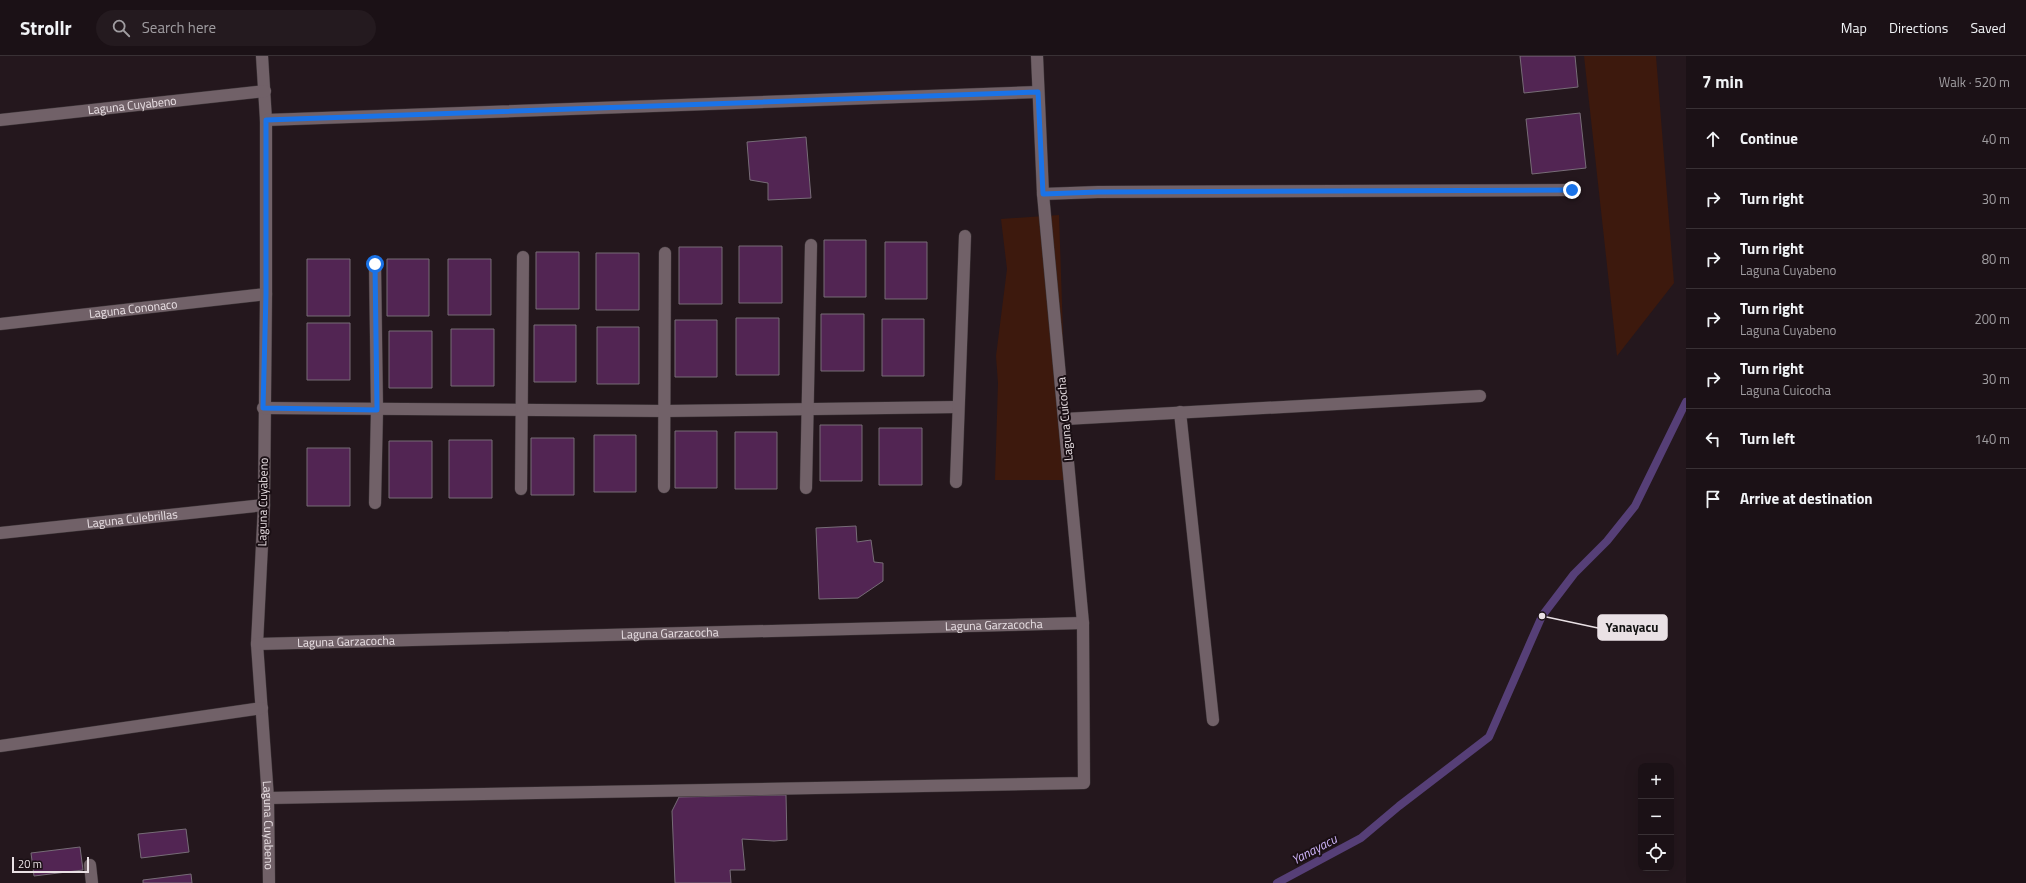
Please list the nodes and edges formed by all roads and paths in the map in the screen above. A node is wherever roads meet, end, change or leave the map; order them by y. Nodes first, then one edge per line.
1 (262, 56) edge
2 (1037, 56) edge
3 (265, 91) junction
4 (1038, 92) junction
5 (0, 120) edge
6 (266, 120) junction
7 (1572, 190) dead end
8 (1043, 194) junction
9 (965, 236) dead end
10 (811, 244) dead end
11 (665, 253) dead end
12 (523, 257) dead end
13 (375, 264) dead end
14 (266, 294) junction
15 (0, 324) edge
16 (1480, 396) dead end
17 (958, 407) junction
18 (263, 408) junction
19 (809, 408) junction
20 (377, 410) junction
21 (522, 410) junction
22 (665, 411) junction
23 (1180, 412) junction
24 (1065, 419) junction
25 (956, 482) dead end
26 (664, 487) dead end
27 (806, 488) dead end
28 (521, 490) dead end
29 (375, 503) dead end
30 (264, 505) junction
31 (0, 533) edge
32 (1083, 623) junction
33 (257, 644) junction
34 (262, 708) junction
35 (1213, 720) dead end
36 (0, 746) edge
37 (268, 798) junction
38 (90, 864) dead end
39 (92, 883) edge
40 (270, 883) edge

1 - 3 street, Laguna Cuyabeno
2 - 4 street, Laguna Cuicocha
3 - 5 street, Laguna Cuyabeno
3 - 6 street, Laguna Cuyabeno
4 - 6 street
4 - 8 street, Laguna Cuicocha
6 - 14 street, Laguna Cuyabeno
7 - 8 street
8 - 24 street, Laguna Cuicocha
9 - 17 street
10 - 19 street
11 - 22 street
12 - 21 street
13 - 20 street
14 - 15 street, Laguna Cononaco
14 - 18 street, Laguna Cuyabeno
16 - 23 street
17 - 19 street
17 - 25 street
18 - 20 street
18 - 30 street, Laguna Cuyabeno
19 - 22 street
19 - 27 street
20 - 21 street
20 - 29 street
21 - 22 street
21 - 28 street
22 - 26 street
23 - 24 street
23 - 35 street
24 - 32 street, Laguna Cuicocha
30 - 31 street, Laguna Culebrillas
30 - 33 street, Laguna Cuyabeno
32 - 33 street, Laguna Garzacocha
32 - 37 street, Laguna Cuicocha
33 - 34 street, Laguna Cuyabeno
34 - 36 street
34 - 37 street, Laguna Cuyabeno
37 - 40 street, Laguna Cuyabeno
38 - 39 street

